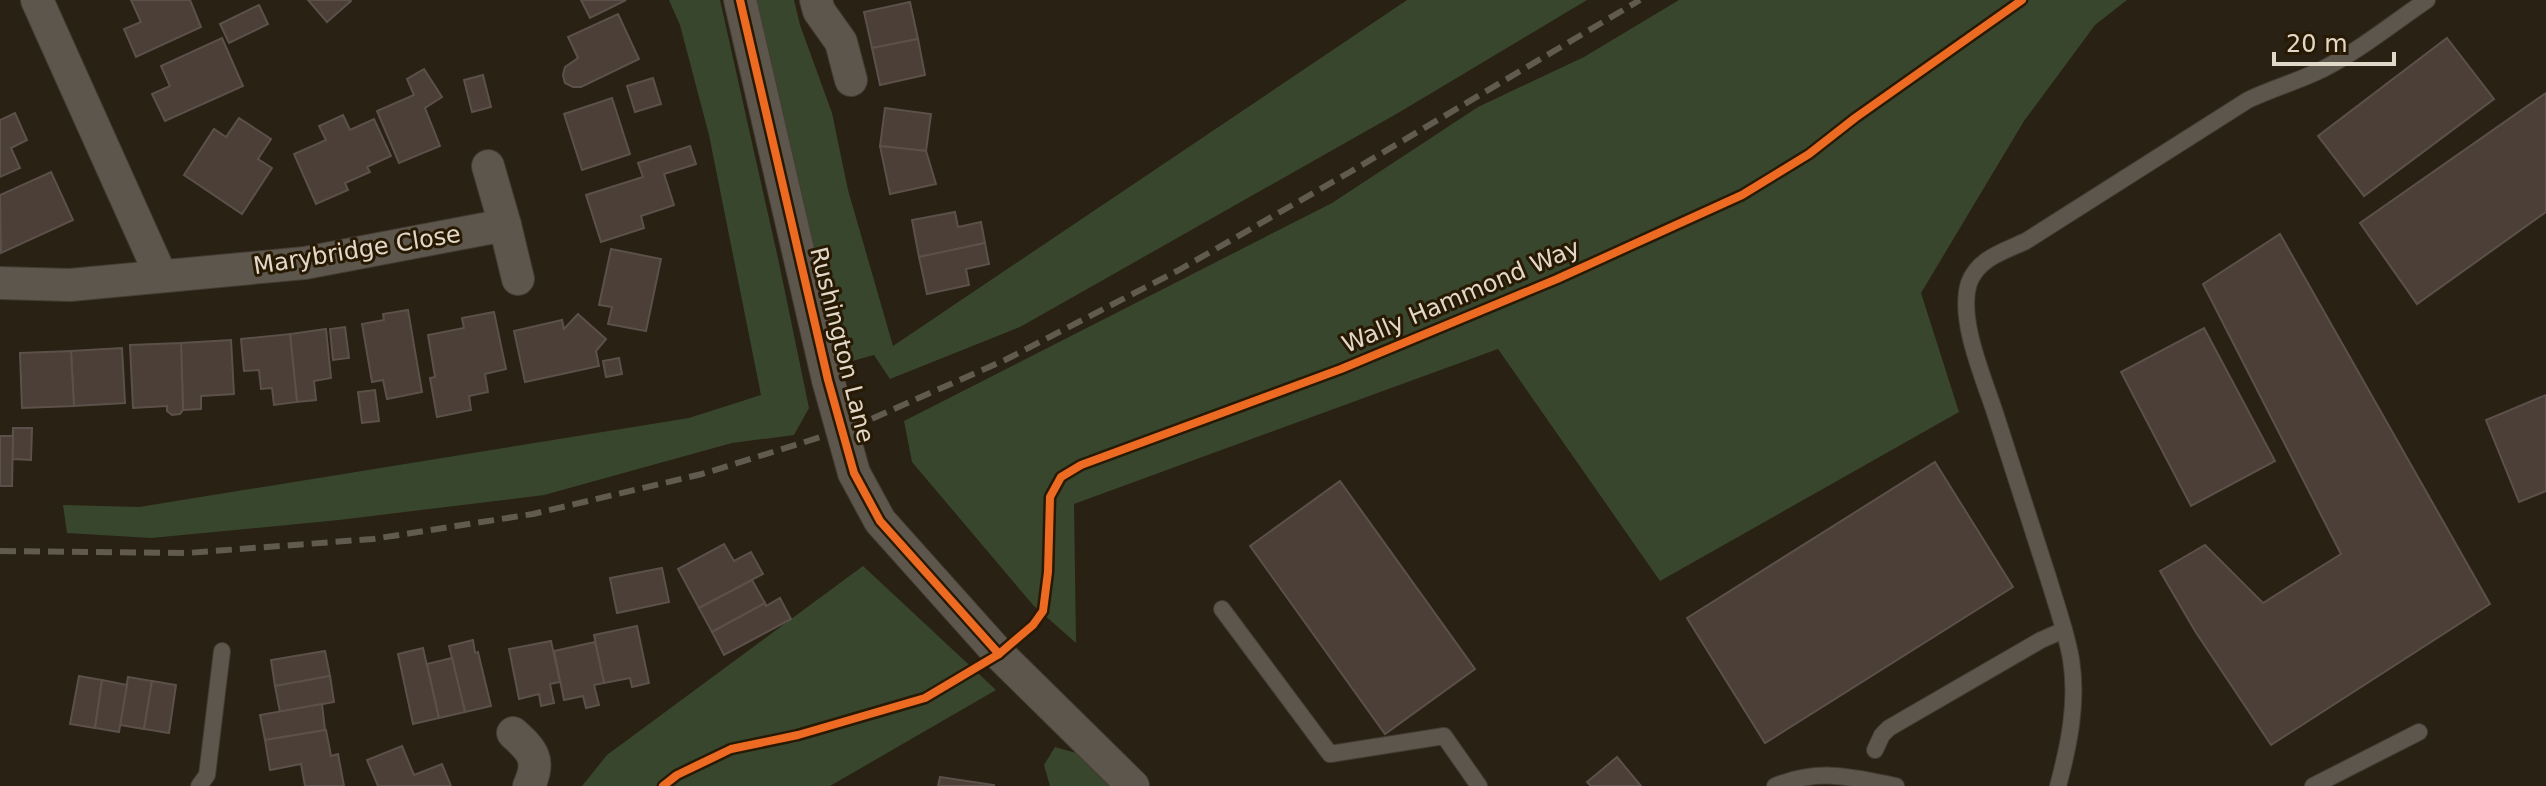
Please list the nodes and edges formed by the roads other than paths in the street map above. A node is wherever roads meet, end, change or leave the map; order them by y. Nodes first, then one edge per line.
1 (37, 0) edge
2 (740, 0) edge
3 (816, 0) edge
4 (2427, 0) edge
5 (851, 80) dead end
6 (488, 166) dead end
7 (505, 225) junction
8 (161, 276) junction
9 (518, 279) dead end
10 (0, 283) edge
11 (1222, 609) dead end
12 (2064, 630) junction
13 (222, 651) dead end
14 (2419, 732) dead end
15 (513, 733) dead end
16 (1875, 750) dead end
17 (199, 786) edge
18 (529, 786) edge
19 (1133, 786) edge
20 (1479, 786) edge
21 (1775, 786) edge
22 (1896, 786) edge
23 (2058, 786) edge
24 (2313, 786) edge

1 - 8 street
2 - 19 street, Rushington Lane, bridge
3 - 5 street
4 - 12 lane
6 - 7 street
7 - 8 street, Marybridge Close
7 - 9 street
8 - 10 street, Marybridge Close
11 - 20 lane
12 - 16 lane
12 - 23 lane
13 - 17 lane
14 - 24 lane
15 - 18 street
21 - 22 lane

